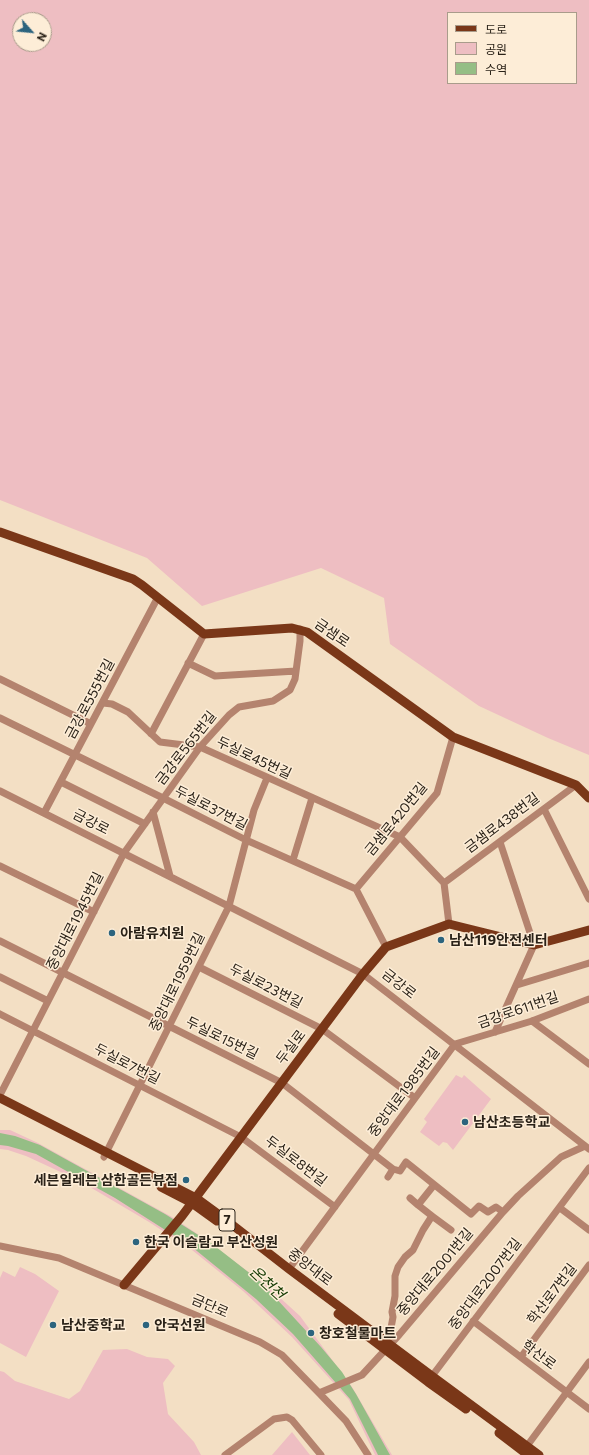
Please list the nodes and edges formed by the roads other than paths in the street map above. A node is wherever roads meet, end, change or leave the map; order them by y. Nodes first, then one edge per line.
1 (0, 532) edge
2 (158, 597) junction
3 (300, 629) junction
4 (204, 634) junction
5 (188, 663) junction
6 (296, 671) junction
7 (0, 679) edge
8 (103, 703) junction
9 (0, 718) edge
10 (91, 724) junction
11 (151, 734) junction
12 (453, 737) junction
13 (200, 747) junction
14 (75, 755) junction
15 (267, 778) junction
16 (61, 782) junction
17 (576, 785) junction
18 (0, 791) edge
19 (163, 798) junction
20 (312, 798) junction
21 (589, 798) edge
22 (544, 809) junction
23 (153, 812) junction
24 (44, 813) junction
25 (145, 824) junction
26 (400, 837) junction
27 (246, 840) junction
28 (500, 842) junction
29 (124, 853) junction
30 (293, 860) junction
31 (0, 866) edge
32 (170, 876) junction
33 (444, 883) junction
34 (356, 889) junction
35 (589, 899) edge
36 (229, 906) junction
37 (94, 912) junction
38 (449, 924) junction
39 (589, 930) edge
40 (0, 941) edge
41 (534, 945) junction
42 (386, 947) junction
43 (589, 963) edge
44 (199, 967) junction
45 (63, 973) junction
46 (364, 974) junction
47 (0, 977) edge
48 (517, 984) junction
49 (589, 999) edge
50 (48, 1001) junction
51 (0, 1014) edge
52 (532, 1021) junction
53 (169, 1027) junction
54 (322, 1029) junction
55 (33, 1031) junction
56 (496, 1032) junction
57 (455, 1044) junction
58 (589, 1064) edge
59 (282, 1082) junction
60 (140, 1085) junction
61 (0, 1097) edge
62 (415, 1098) junction
63 (0, 1104) edge
64 (241, 1137) junction
65 (587, 1147) edge
66 (373, 1154) junction
67 (105, 1155) junction
68 (589, 1168) edge
69 (394, 1169) junction
70 (388, 1177) dead end
71 (434, 1185) junction
72 (410, 1198) dead end
73 (194, 1200) junction
74 (418, 1204) junction
75 (335, 1207) junction
76 (560, 1208) junction
77 (503, 1212) junction
78 (432, 1216) junction
79 (451, 1230) dead end
80 (589, 1230) edge
81 (0, 1246) edge
82 (589, 1265) edge
83 (289, 1269) junction
84 (124, 1285) junction
85 (473, 1321) junction
86 (382, 1338) junction
87 (388, 1347) junction
88 (521, 1357) junction
89 (589, 1362) edge
90 (430, 1379) junction
91 (567, 1392) junction
92 (319, 1393) junction
93 (589, 1409) edge
94 (526, 1451) edge
95 (225, 1455) edge
96 (321, 1455) edge
97 (368, 1455) edge
98 (539, 1455) edge

1 - 2 main road
2 - 4 main road
2 - 8 street, 금강로555번길
3 - 4 main road, 금샘로
3 - 6 street, 금강로565번길
3 - 12 main road, 금샘로
4 - 5 street
5 - 6 street
5 - 11 street
6 - 13 street, 금강로565번길
7 - 10 street
8 - 10 street, 금강로555번길
8 - 11 street, 두실로45번길
9 - 14 street, 두실로37번길
10 - 14 street, 금강로555번길
11 - 13 street, 두실로45번길
12 - 17 main road, 금샘로
12 - 26 street, 금샘로420번길
13 - 15 street, 두실로45번길
13 - 19 street, 금강로565번길
14 - 16 street, 금강로555번길
14 - 19 street, 두실로37번길
15 - 20 street, 두실로45번길
15 - 27 street, 중앙대로1959번길
16 - 24 street, 금강로555번길
16 - 25 street
17 - 21 main road, 금샘로
17 - 22 street, 금샘로438번길
18 - 24 street, 금강로
19 - 23 street, 금강로565번길
19 - 27 street, 두실로37번길
20 - 26 street, 두실로45번길
20 - 30 street
22 - 28 street, 금샘로438번길
22 - 35 street
23 - 25 street, 금강로565번길
23 - 32 street
24 - 29 street, 금강로
25 - 29 street, 금강로565번길
26 - 33 street, 두실로45번길
26 - 34 street, 금샘로420번길
27 - 30 street, 두실로37번길
27 - 36 street, 중앙대로1959번길
28 - 33 street, 금샘로438번길
28 - 41 street
29 - 32 street, 금강로
29 - 37 street, 중앙대로1945번길
30 - 34 street, 두실로37번길
31 - 37 street
32 - 36 street, 금강로
33 - 38 street
34 - 42 street
36 - 44 street, 중앙대로1959번길
36 - 46 street, 금강로
37 - 45 street, 중앙대로1945번길
38 - 41 main road
38 - 42 main road
39 - 41 main road
40 - 45 street, 두실로15번길
41 - 48 street
42 - 46 main road, 두실로
43 - 48 street
44 - 53 street, 중앙대로1959번길
44 - 54 street, 두실로23번길
45 - 50 street, 중앙대로1945번길
45 - 53 street, 두실로15번길
46 - 54 main road, 두실로
46 - 57 street, 금강로
47 - 50 street
48 - 56 street
49 - 52 street, 금강로611번길
50 - 55 street, 중앙대로1945번길
51 - 55 street, 두실로7번길
52 - 56 street, 금강로611번길
52 - 58 street
53 - 59 street, 두실로15번길
53 - 60 street, 중앙대로1959번길
54 - 59 main road, 두실로
54 - 62 street, 두실로23번길
55 - 60 street, 두실로7번길
55 - 61 street, 중앙대로1945번길
56 - 57 street, 금강로611번길
57 - 62 street, 중앙대로1985번길
57 - 65 street, 금강로
59 - 64 main road, 두실로
59 - 66 street, 두실로15번길
60 - 64 street, 두실로7번길
60 - 67 street, 중앙대로1959번길
61 - 67 main road, 중앙대로 / 7
62 - 66 street, 중앙대로1985번길
63 - 67 main road, 중앙대로 / 7
64 - 73 main road, 두실로
64 - 75 street, 두실로8번길
65 - 77 street, 중앙대로2001번길
66 - 69 street, 중앙대로1985번길
66 - 75 street, 중앙대로1985번길
67 - 73 main road, 중앙대로 / 7
68 - 76 street, 중앙대로2007번길
69 - 70 street
69 - 71 street
71 - 74 street
71 - 77 street, 중앙대로2001번길
72 - 74 street
73 - 83 main road, 중앙대로 / 7
73 - 84 main road, 두실로
73 - 87 main road, 중앙대로 / 7
74 - 78 street
75 - 83 street, 중앙대로1985번길
76 - 80 street
76 - 85 street, 중앙대로2007번길
77 - 87 street, 중앙대로2001번길
78 - 79 street
78 - 86 street
81 - 84 street, 금단로
82 - 88 street, 학산로7번길
83 - 86 main road, 중앙대로 / 7
84 - 92 street, 금단로
85 - 88 street, 학산로
85 - 90 street, 중앙대로2007번길
86 - 87 main road, 중앙대로 / 7
87 - 90 main road, 중앙대로 / 7
87 - 92 street
88 - 91 street, 학산로
89 - 91 street
90 - 94 main road, 중앙대로 / 7
91 - 93 street, 학산로
91 - 94 street
92 - 97 street, 금단로
94 - 98 main road, 중앙대로 / 7
95 - 96 street

